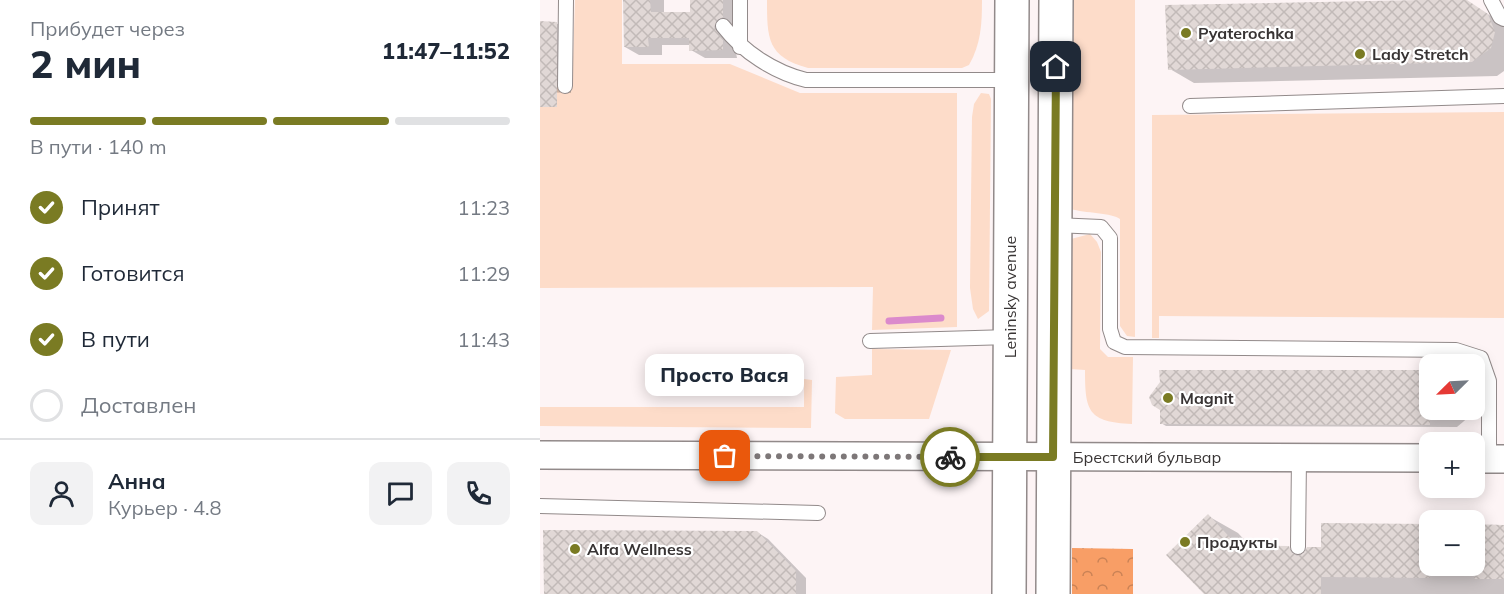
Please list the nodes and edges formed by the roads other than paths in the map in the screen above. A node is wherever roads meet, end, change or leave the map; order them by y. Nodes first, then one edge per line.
1 (566, 0) edge
2 (740, 0) edge
3 (1012, 0) edge
4 (1056, 0) edge
5 (1491, 0) edge
6 (1504, 19) edge
7 (723, 26) dead end
8 (740, 47) junction
9 (1012, 80) junction
10 (565, 86) dead end
11 (1504, 96) edge
12 (1190, 106) dead end
13 (1055, 225) junction
14 (1010, 337) junction
15 (870, 341) dead end
16 (540, 455) edge
17 (1010, 457) junction
18 (1053, 457) junction
19 (1299, 458) junction
20 (1419, 458) edge
21 (1489, 459) edge
22 (540, 506) edge
23 (818, 513) dead end
24 (1298, 547) dead end
25 (1009, 594) edge
26 (1053, 594) edge

1 - 10 lane
2 - 8 lane
3 - 9 main road, Leninsky avenue
4 - 13 main road
5 - 6 lane
7 - 8 lane
8 - 9 lane
9 - 14 main road, Leninsky avenue
11 - 12 lane
13 - 18 main road
13 - 21 lane
14 - 15 lane
14 - 17 main road, Leninsky avenue
16 - 17 street, Брестский бульвар
17 - 18 street, Брестский бульвар
17 - 25 main road, Leninsky avenue
18 - 19 street, Брестский бульвар
18 - 26 main road
19 - 20 street, Брестский бульвар
19 - 24 lane
22 - 23 lane

